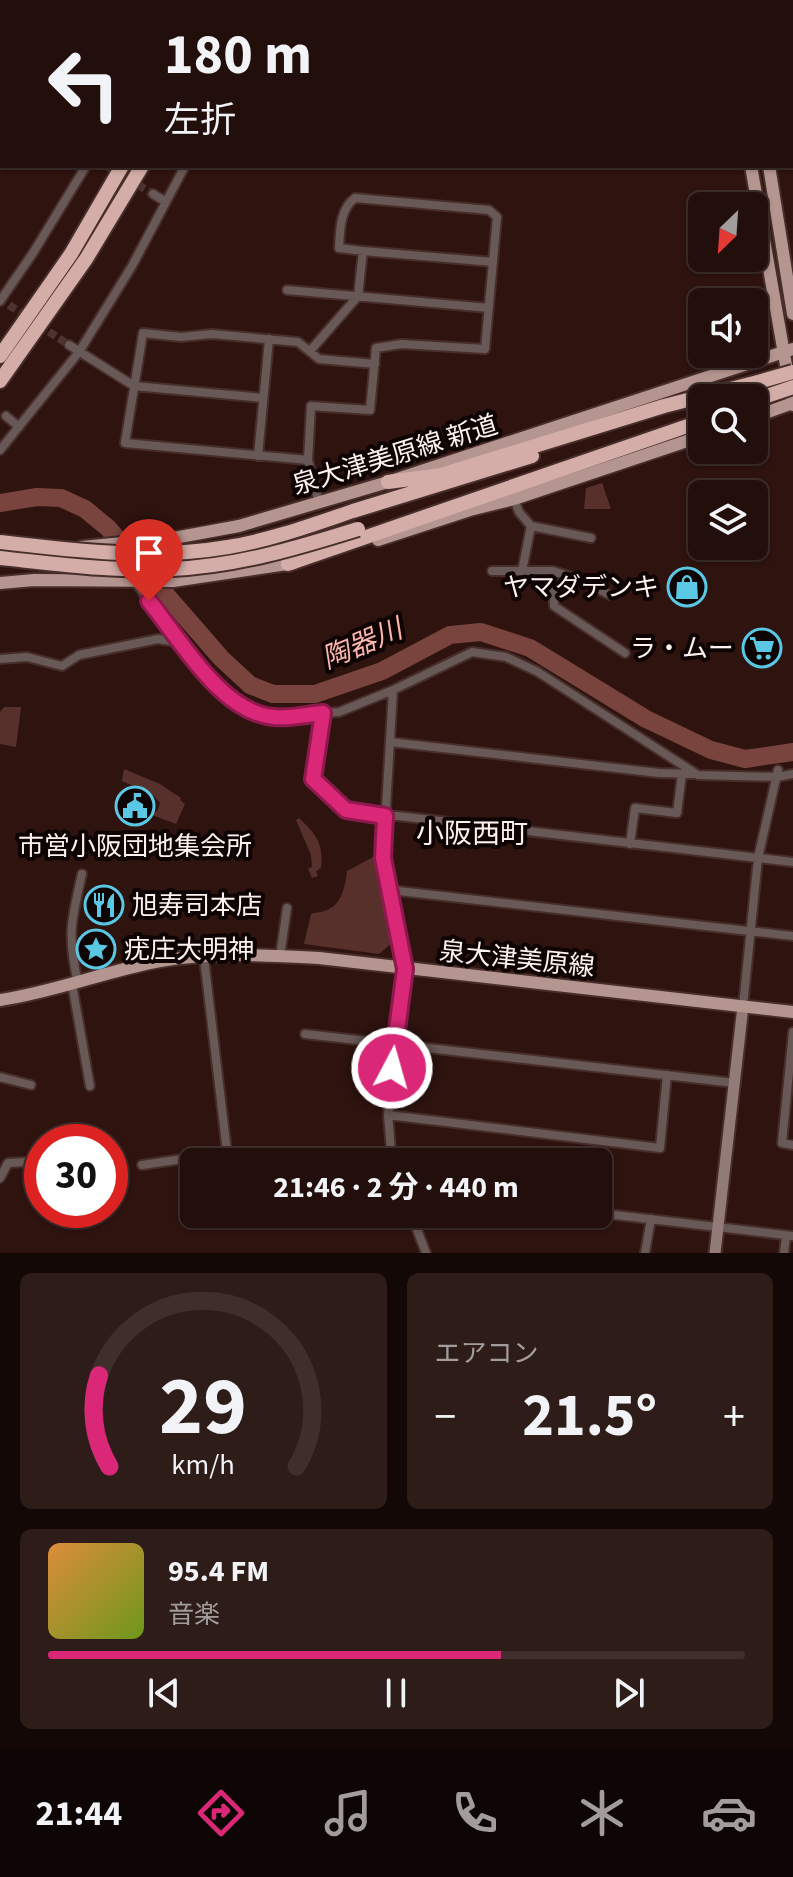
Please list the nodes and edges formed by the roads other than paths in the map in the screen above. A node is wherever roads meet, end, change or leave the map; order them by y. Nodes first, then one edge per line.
1 (85, 168) edge
2 (121, 168) edge
3 (141, 168) edge
4 (184, 168) edge
5 (751, 168) edge
6 (769, 168) edge
7 (153, 194) tunnel mouth
8 (166, 202) junction
9 (363, 251) junction
10 (493, 262) junction
11 (287, 290) dead end
12 (358, 296) junction
13 (3, 302) edge
14 (489, 308) junction
15 (793, 314) edge
16 (269, 339) junction
17 (69, 345) tunnel mouth
18 (788, 350) edge
19 (310, 351) junction
20 (79, 352) junction
21 (0, 356) edge
22 (375, 364) junction
23 (793, 372) edge
24 (0, 381) edge
25 (134, 386) junction
26 (793, 387) edge
27 (768, 388) edge
28 (768, 393) edge
29 (263, 398) junction
30 (688, 403) edge
31 (793, 404) edge
32 (688, 407) edge
33 (768, 412) edge
34 (6, 416) dead end
35 (688, 422) edge
36 (688, 424) edge
37 (19, 427) junction
38 (603, 441) junction
39 (688, 441) edge
40 (0, 450) edge
41 (258, 456) junction
42 (308, 460) junction
43 (388, 482) junction
44 (514, 499) junction
45 (319, 503) junction
46 (531, 526) junction
47 (591, 538) dead end
48 (0, 542) edge
49 (0, 560) edge
50 (288, 564) junction
51 (492, 571) dead end
52 (522, 571) junction
53 (553, 571) junction
54 (138, 582) junction
55 (0, 583) edge
56 (610, 595) dead end
57 (182, 646) junction
58 (625, 653) dead end
59 (0, 659) edge
60 (393, 690) junction
61 (323, 713) junction
62 (390, 742) junction
63 (682, 774) junction
64 (777, 774) junction
65 (793, 774) edge
66 (698, 775) junction
67 (385, 816) junction
68 (630, 844) junction
69 (758, 858) junction
70 (793, 862) edge
71 (82, 874) dead end
72 (390, 890) junction
73 (287, 908) dead end
74 (751, 931) junction
75 (793, 936) edge
76 (280, 956) junction
77 (204, 958) junction
78 (405, 969) junction
79 (75, 984) junction
80 (0, 1000) edge
81 (743, 1006) junction
82 (793, 1012) edge
83 (793, 1032) edge
84 (305, 1034) dead end
85 (394, 1044) junction
86 (667, 1075) junction
87 (0, 1077) edge
88 (735, 1083) junction
89 (31, 1085) dead end
90 (90, 1086) dead end
91 (388, 1115) junction
92 (793, 1145) edge
93 (227, 1148) edge
94 (391, 1148) edge
95 (180, 1159) edge
96 (24, 1162) edge
97 (142, 1165) dead end
98 (0, 1178) edge
99 (612, 1215) edge
100 (651, 1219) junction
101 (719, 1227) junction
102 (416, 1228) edge
103 (790, 1236) edge
104 (426, 1253) edge
105 (645, 1253) edge
106 (715, 1253) edge
107 (784, 1253) edge

1 - 13 street
2 - 21 highway
3 - 24 highway
4 - 8 street
5 - 18 main road
6 - 15 main road
7 - 8 street
8 - 20 street
9 - 10 street
9 - 10 street
9 - 12 street
10 - 14 street
11 - 12 street
12 - 14 street
12 - 19 street
14 - 22 street
16 - 19 street
16 - 25 street
16 - 29 street
17 - 20 street
18 - 31 main road
18 - 43 main road, 泉大津美原線 新道
19 - 22 street
20 - 25 street
20 - 37 street
22 - 42 street
23 - 27 highway, bridge
25 - 29 street
25 - 41 street
26 - 28 highway, bridge
29 - 41 street
30 - 43 highway
31 - 33 main road
32 - 38 highway
34 - 37 street
35 - 38 highway
36 - 50 highway
37 - 40 street
38 - 48 highway, bridge
38 - 49 highway, bridge
39 - 44 main road
41 - 42 street
42 - 45 street
43 - 45 main road, 泉大津美原線 新道
44 - 46 street
44 - 50 main road
45 - 49 main road, 泉大津美原線 新道
46 - 47 street
46 - 52 street
50 - 54 main road
51 - 52 street
52 - 53 street
53 - 56 street
53 - 58 street
54 - 55 main road
54 - 57 street
57 - 59 street
57 - 61 street
60 - 61 street
60 - 62 street
60 - 66 street
61 - 67 street
62 - 63 street
62 - 67 street
63 - 66 street
63 - 68 street
64 - 65 street
64 - 66 street
64 - 69 street
67 - 68 street
67 - 72 street
68 - 69 street
69 - 70 street
69 - 74 street
71 - 79 street
72 - 74 street
72 - 78 street
73 - 76 street
74 - 75 street
74 - 81 street
76 - 77 main road, 泉大津美原線
76 - 78 main road, 泉大津美原線
77 - 79 main road, 泉大津美原線
77 - 93 street
78 - 81 main road, 泉大津美原線
78 - 85 street
79 - 80 main road, 泉大津美原線
79 - 90 street
81 - 82 main road, 泉大津美原線
81 - 88 street
83 - 92 street
84 - 85 street
85 - 86 street
85 - 91 street
86 - 88 street
86 - 91 street
87 - 89 street
88 - 101 street
91 - 94 street
95 - 97 street
96 - 98 street
99 - 100 street
100 - 101 street
100 - 105 street
101 - 103 street
101 - 106 street
102 - 104 street
103 - 107 street

